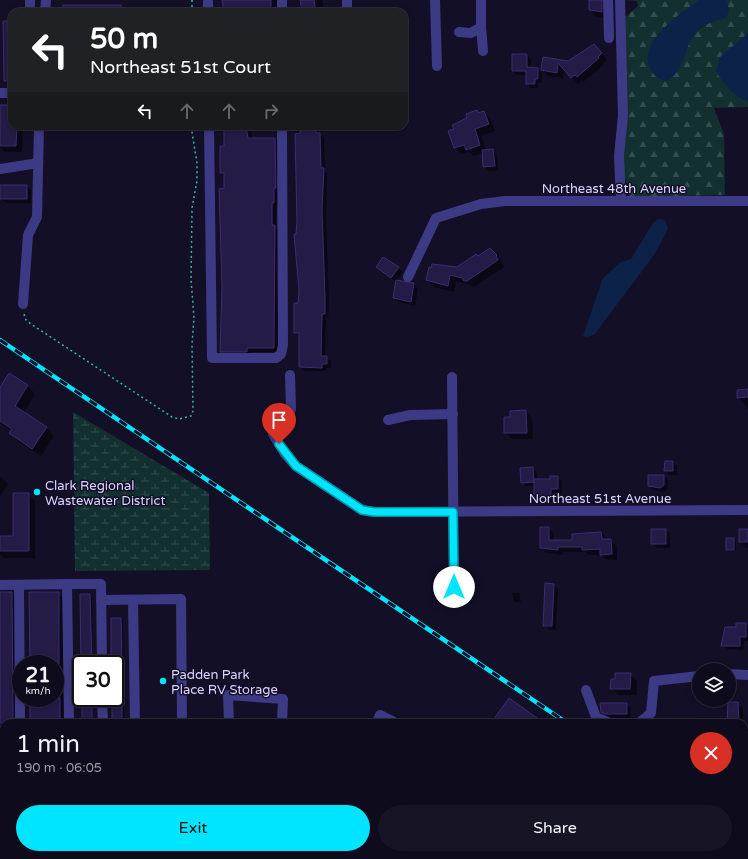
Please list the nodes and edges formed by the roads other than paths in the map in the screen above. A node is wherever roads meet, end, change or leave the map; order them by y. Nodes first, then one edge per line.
1 (435, 0) edge
2 (481, 0) edge
3 (608, 0) edge
4 (620, 0) edge
5 (481, 27) junction
6 (459, 32) dead end
7 (608, 38) dead end
8 (483, 51) dead end
9 (437, 66) dead end
10 (39, 130) edge
11 (209, 130) edge
12 (282, 130) edge
13 (38, 163) junction
14 (0, 169) edge
15 (621, 201) junction
16 (748, 201) edge
17 (408, 277) dead end
18 (23, 304) road end
19 (290, 375) dead end
20 (452, 376) dead end
21 (452, 414) junction
22 (388, 420) dead end
23 (748, 510) edge
24 (453, 512) junction
25 (67, 584) junction
26 (0, 585) edge
27 (19, 585) junction
28 (454, 587) dead end
29 (102, 600) junction
30 (134, 600) junction
31 (102, 655) edge
32 (736, 674) edge
33 (748, 675) edge
34 (692, 677) edge
35 (586, 690) dead end
36 (102, 707) edge
37 (20, 719) edge
38 (69, 719) edge
39 (103, 719) edge
40 (135, 719) edge
41 (182, 719) edge
42 (229, 719) edge
43 (282, 719) edge
44 (378, 719) edge
45 (388, 719) edge
46 (601, 719) edge
47 (644, 719) edge

1 - 9 street
2 - 5 street
3 - 7 street
4 - 15 street
5 - 6 street
5 - 8 street
10 - 13 street
11 - 12 street
13 - 14 street
13 - 18 street
15 - 16 street, Northeast 48th Avenue
15 - 17 street, Northeast 48th Avenue
19 - 24 street, Northeast 51st Avenue
20 - 21 street
21 - 22 street
21 - 24 street
23 - 24 street, Northeast 51st Avenue
24 - 28 street
25 - 27 street
25 - 29 street
25 - 38 street
26 - 27 street
27 - 37 street
29 - 30 street
29 - 31 street
30 - 40 street
30 - 41 street
32 - 33 street
34 - 47 street
35 - 46 street
36 - 39 street
42 - 43 street
44 - 45 street

